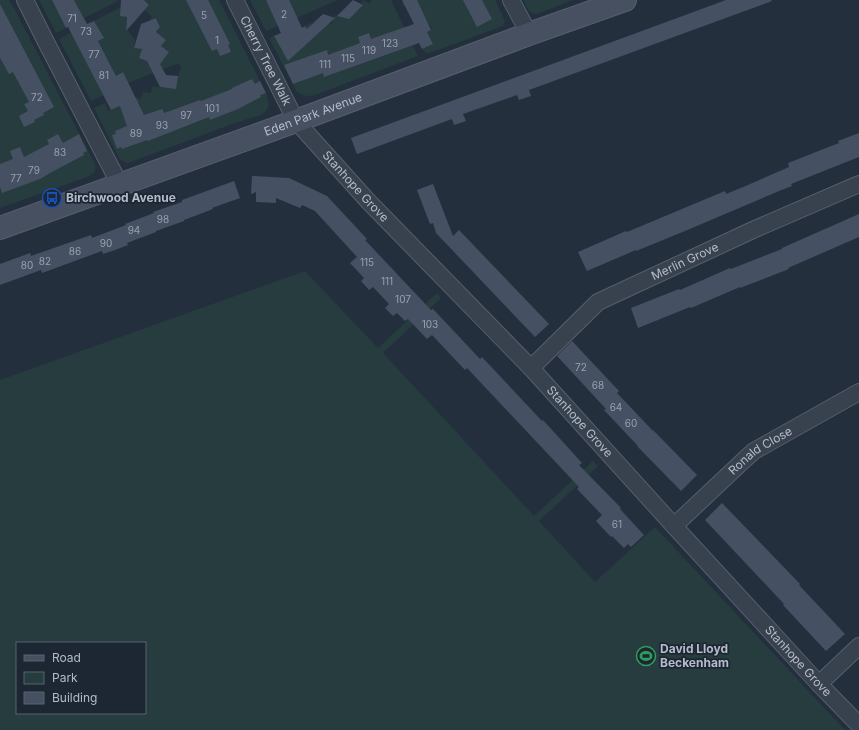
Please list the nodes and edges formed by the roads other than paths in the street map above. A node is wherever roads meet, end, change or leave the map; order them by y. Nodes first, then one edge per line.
1 (25, 0) edge
2 (235, 0) edge
3 (511, 0) edge
4 (625, 0) edge
5 (529, 34) junction
6 (296, 121) junction
7 (859, 184) edge
8 (120, 185) junction
9 (0, 228) edge
10 (531, 368) junction
11 (859, 392) edge
12 (674, 526) junction
13 (859, 646) edge
14 (819, 684) junction
15 (859, 725) edge

1 - 8 street
2 - 6 street, Cherry Tree Walk
3 - 5 street
4 - 5 street, Eden Park Avenue
5 - 6 street, Eden Park Avenue
6 - 8 street, Eden Park Avenue
6 - 10 street, Stanhope Grove
7 - 10 street, Merlin Grove
8 - 9 street, Eden Park Avenue
10 - 12 street, Stanhope Grove
11 - 12 street, Ronald Close
12 - 14 street, Stanhope Grove
13 - 14 street
14 - 15 street, Stanhope Grove

